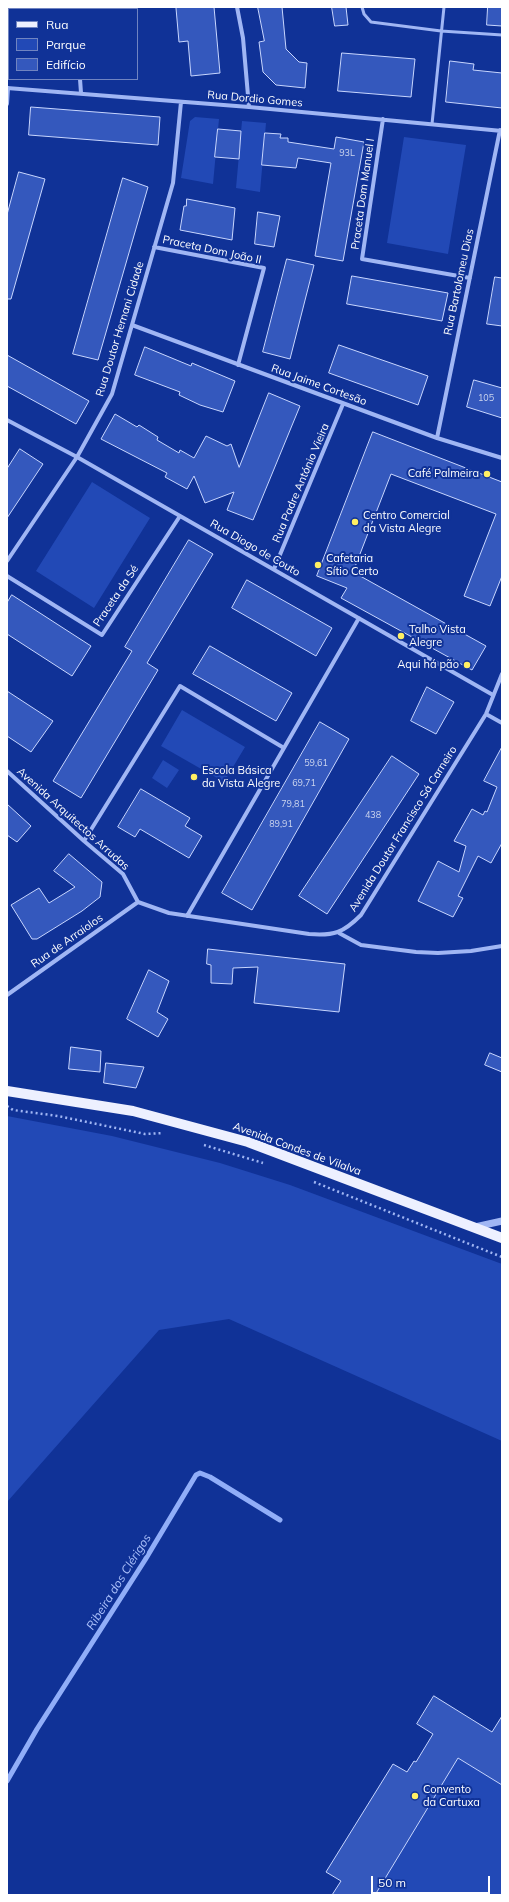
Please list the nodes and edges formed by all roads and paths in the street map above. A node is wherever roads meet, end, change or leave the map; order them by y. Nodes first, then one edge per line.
1 (237, 7) edge
2 (362, 7) edge
3 (444, 7) edge
4 (441, 30) junction
5 (502, 35) edge
6 (80, 80) edge
7 (8, 88) edge
8 (81, 94) junction
9 (180, 102) junction
10 (7, 104) edge
11 (249, 107) junction
12 (383, 120) junction
13 (432, 124) junction
14 (501, 130) edge
15 (154, 248) junction
16 (470, 278) junction
17 (132, 325) junction
18 (238, 365) junction
19 (343, 404) junction
20 (7, 420) edge
21 (437, 438) junction
22 (77, 457) junction
23 (502, 458) edge
24 (180, 516) junction
25 (7, 560) edge
26 (274, 569) junction
27 (7, 576) edge
28 (359, 618) junction
29 (502, 674) edge
30 (493, 696) junction
31 (486, 714) junction
32 (502, 723) edge
33 (284, 748) junction
34 (7, 771) edge
35 (84, 841) junction
36 (138, 902) junction
37 (187, 916) junction
38 (339, 933) junction
39 (502, 946) edge
40 (7, 995) edge
41 (7, 1091) edge
42 (7, 1106) edge
43 (165, 1133) dead end
44 (202, 1144) dead end
45 (267, 1164) dead end
46 (310, 1181) dead end
47 (502, 1221) edge
48 (474, 1227) junction
49 (502, 1238) edge
50 (502, 1257) edge

1 - 11 street
2 - 4 lane
3 - 4 lane
4 - 5 lane
4 - 13 lane
6 - 8 street
7 - 8 street, Rua Dordio Gomes
7 - 10 street
8 - 9 street, Rua Dordio Gomes
9 - 11 street, Rua Dordio Gomes
9 - 15 street, Rua Doutor Hernani Cidade
11 - 12 street, Rua Dordio Gomes
12 - 13 street, Rua Dordio Gomes
12 - 16 street, Praceta Dom Manuel I
13 - 14 street, Rua Dordio Gomes
14 - 16 street, Rua Bartolomeu Dias
15 - 17 street, Rua Doutor Hernani Cidade
15 - 18 street, Praceta Dom João II
16 - 21 street, Rua Bartolomeu Dias
17 - 18 street, Rua Jaime Cortesão
17 - 22 street, Rua Doutor Hernani Cidade
18 - 19 street, Rua Jaime Cortesão
19 - 21 street, Rua Jaime Cortesão
19 - 26 street, Rua Padre António Vieira
20 - 22 street, Rua Diogo de Couto
21 - 23 street, Rua Jaime Cortesão
22 - 24 street, Rua Diogo de Couto
22 - 25 street, Rua Doutor Hernani Cidade
24 - 26 street, Rua Diogo de Couto
24 - 27 street, Praceta da Sé
26 - 28 street, Rua Diogo de Couto
28 - 30 street, Rua Diogo de Couto
28 - 33 street
29 - 30 street, Avenida Doutor Francisco Sá Carneiro
30 - 31 street, Avenida Doutor Francisco Sá Carneiro
31 - 32 street
31 - 38 street, Avenida Doutor Francisco Sá Carneiro
33 - 35 street
33 - 37 street
34 - 35 street, Avenida Arquitectos Arrudas
35 - 36 street, Avenida Arquitectos Arrudas
36 - 37 street
36 - 40 street, Rua de Arraiolos
37 - 38 street
38 - 39 street
41 - 48 main road, Avenida Condes de Vilalva
42 - 43 path
44 - 45 path
46 - 50 path
47 - 48 street
48 - 49 main road, Avenida Condes de Vilalva

